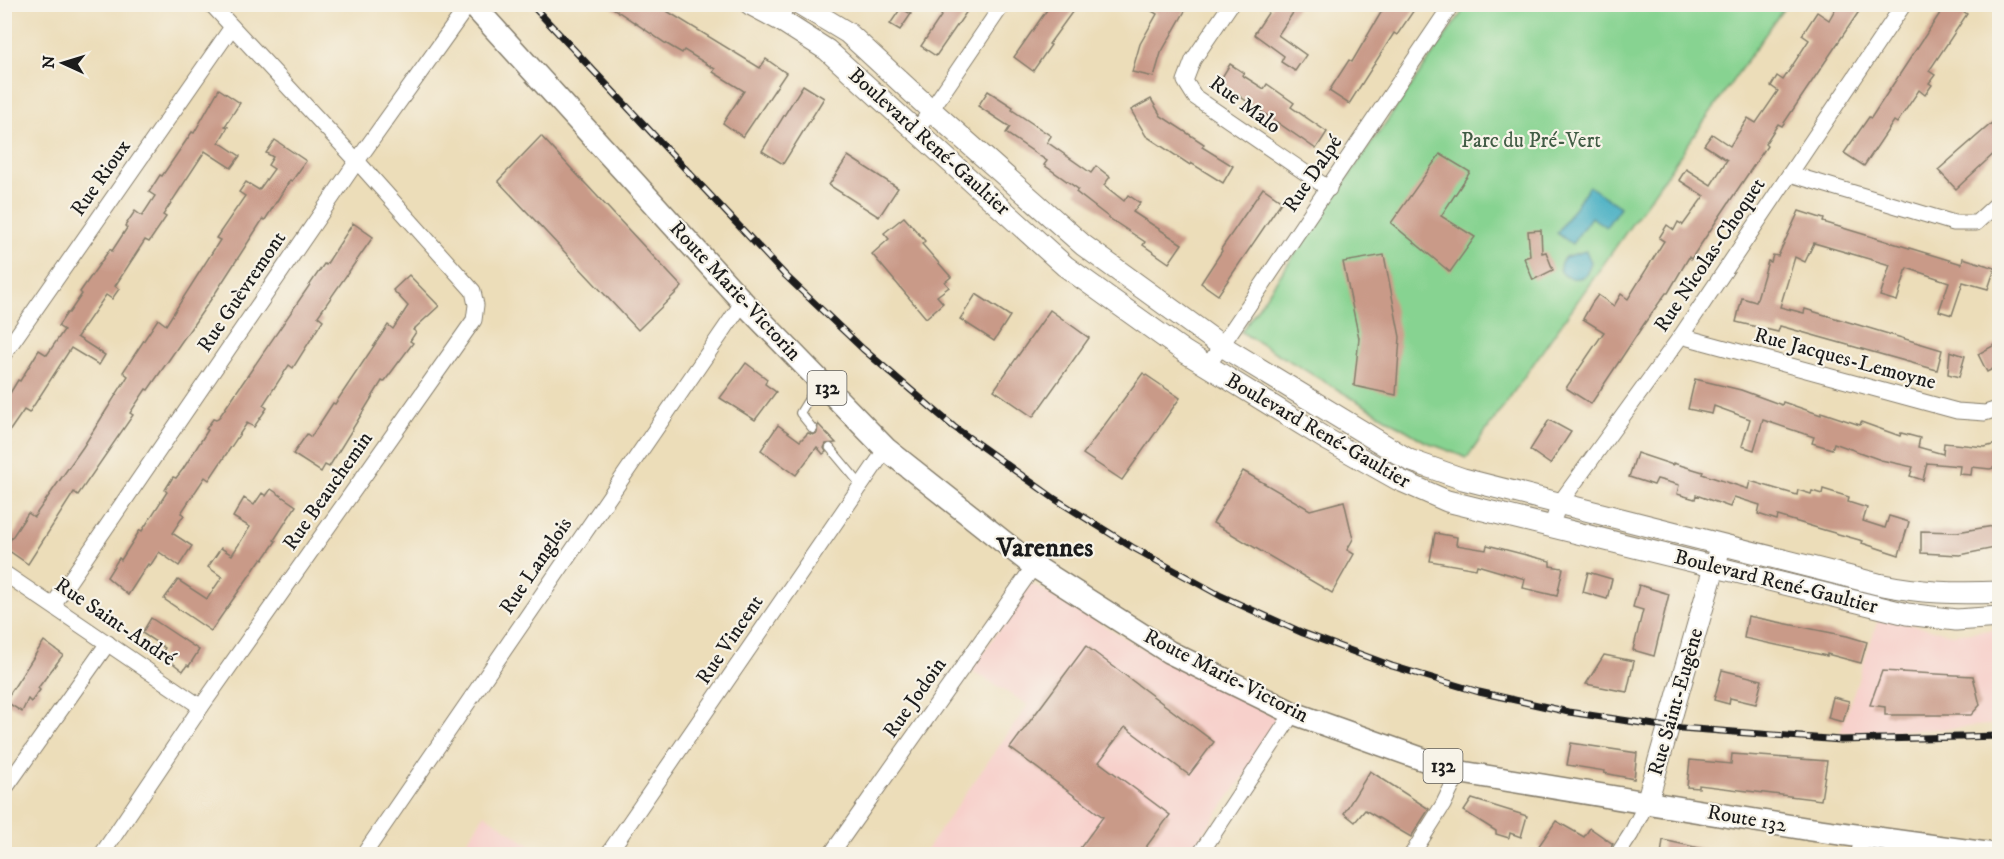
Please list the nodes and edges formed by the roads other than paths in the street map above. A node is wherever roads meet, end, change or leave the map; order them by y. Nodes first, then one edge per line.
1 (211, 4) edge
2 (471, 4) edge
3 (750, 4) edge
4 (800, 4) edge
5 (1003, 4) edge
6 (1231, 4) edge
7 (1452, 4) edge
8 (1904, 4) edge
9 (784, 12) edge
10 (232, 27) junction
11 (931, 110) junction
12 (916, 132) junction
13 (357, 161) junction
14 (1790, 174) junction
15 (1329, 189) junction
16 (2000, 201) edge
17 (743, 302) junction
18 (1681, 336) junction
19 (1222, 346) junction
20 (4, 354) edge
21 (1207, 367) junction
22 (820, 380) junction
23 (2000, 408) edge
24 (813, 429) dead end
25 (830, 448) dead end
26 (886, 449) junction
27 (1409, 460) junction
28 (1399, 480) junction
29 (861, 485) junction
30 (1559, 504) junction
31 (1551, 527) junction
32 (1720, 544) junction
33 (1034, 566) junction
34 (1714, 567) junction
35 (4, 573) edge
36 (1910, 591) junction
37 (2000, 592) edge
38 (53, 605) junction
39 (1906, 614) junction
40 (2000, 617) edge
41 (108, 643) junction
42 (201, 707) junction
43 (1293, 713) junction
44 (1459, 772) junction
45 (4, 790) edge
46 (1647, 802) junction
47 (1861, 845) edge
48 (102, 855) edge
49 (364, 855) edge
50 (608, 855) edge
51 (831, 855) edge
52 (1200, 855) edge
53 (1412, 855) edge
54 (1618, 855) edge
55 (1990, 855) edge

1 - 10 street, Rue Beauchemin
2 - 13 street, Rue Guèvremont
2 - 17 main road, Route Marie-Victorin / 132
3 - 9 street, Boulevard René-Gaultier
4 - 11 street, Boulevard René-Gaultier
5 - 11 street
6 - 15 street, Rue Malo
7 - 15 street, Rue Dalpé
8 - 14 street, Rue Nicolas-Choquet
9 - 12 street, Boulevard René-Gaultier
10 - 13 street, Rue Beauchemin
10 - 20 street, Rue Rioux
11 - 12 street
11 - 19 street, Boulevard René-Gaultier
12 - 21 street, Boulevard René-Gaultier
13 - 38 street, Rue Guèvremont
13 - 42 street, Rue Beauchemin
14 - 16 street
14 - 18 street, Rue Nicolas-Choquet
15 - 19 street, Rue Dalpé
17 - 22 main road, Route Marie-Victorin / 132
17 - 49 street, Rue Langlois
18 - 23 street, Rue Jacques-Lemoyne
18 - 30 street, Rue Nicolas-Choquet
19 - 21 street, Rue Dalpé
19 - 27 street, Boulevard René-Gaultier
21 - 28 street, Boulevard René-Gaultier
22 - 24 lane
22 - 26 main road, Route Marie-Victorin / 132
25 - 29 lane
26 - 29 street, Rue Vincent
26 - 33 main road, Route Marie-Victorin / 132
27 - 28 street
27 - 30 street, Boulevard René-Gaultier
28 - 31 street, Boulevard René-Gaultier
29 - 50 street, Rue Vincent
30 - 31 street, Rue Nicolas-Choquet
30 - 32 street, Boulevard René-Gaultier
31 - 34 street, Boulevard René-Gaultier
32 - 34 street, Rue Saint-Eugène
32 - 36 street, Boulevard René-Gaultier
33 - 43 main road, Route Marie-Victorin / 132
33 - 51 street, Rue Jodoin
34 - 39 street, Boulevard René-Gaultier
34 - 46 street, Rue Saint-Eugène
35 - 38 street, Rue Saint-André
36 - 37 street, Boulevard René-Gaultier
36 - 39 street
38 - 41 street, Rue Saint-André
39 - 40 street, Boulevard René-Gaultier
41 - 42 street, Rue Saint-André
41 - 45 street
42 - 48 street, Rue Beauchemin
43 - 44 main road, Route Marie-Victorin / 132
43 - 52 street
44 - 46 main road, Route Marie-Victorin / 132
44 - 53 street
46 - 47 main road, Route 132 / 132
46 - 54 street, Rue Saint-Eugène
47 - 55 main road, Route 132 / 132

